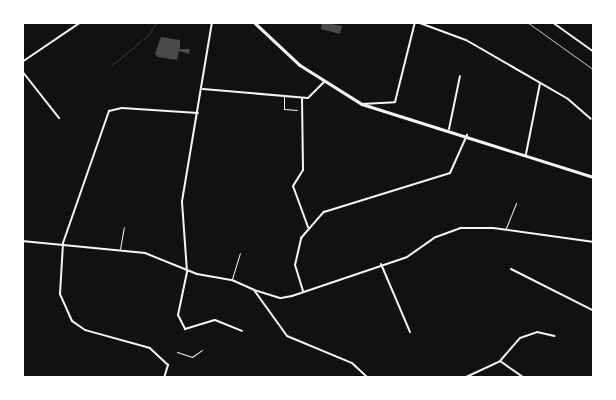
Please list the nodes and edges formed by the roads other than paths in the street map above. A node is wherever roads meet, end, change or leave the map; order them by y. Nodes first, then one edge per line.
1 (81, 22) edge
2 (212, 22) edge
3 (254, 22) edge
4 (416, 22) edge
5 (552, 22) edge
6 (594, 52) edge
7 (22, 62) edge
8 (22, 71) edge
9 (460, 76) dead end
10 (324, 82) junction
11 (540, 83) junction
12 (203, 89) junction
13 (284, 96) junction
14 (302, 98) junction
15 (362, 104) junction
16 (297, 110) dead end
17 (198, 113) junction
18 (59, 118) dead end
19 (591, 119) dead end
20 (449, 129) junction
21 (467, 135) junction
22 (526, 154) junction
23 (594, 178) edge
24 (516, 203) dead end
25 (124, 227) dead end
26 (308, 227) junction
27 (506, 229) junction
28 (22, 241) edge
29 (594, 242) edge
30 (63, 243) junction
31 (120, 250) junction
32 (240, 253) dead end
33 (381, 264) junction
34 (186, 268) junction
35 (511, 269) dead end
36 (232, 280) junction
37 (254, 291) junction
38 (303, 291) junction
39 (594, 312) edge
40 (242, 331) dead end
41 (410, 332) dead end
42 (555, 336) dead end
43 (500, 361) junction
44 (164, 378) edge
45 (368, 378) edge
46 (464, 378) edge
47 (524, 378) edge

1 - 7 street
2 - 12 street
3 - 10 street
4 - 11 street
4 - 15 street
5 - 6 street
8 - 18 street
9 - 20 street
10 - 14 street
10 - 15 street
11 - 19 street
11 - 22 street
12 - 13 street
12 - 17 street
13 - 14 street
13 - 16 lane
14 - 26 street
15 - 20 street
17 - 30 street
17 - 34 street
20 - 21 street
21 - 22 street
21 - 26 street
22 - 23 street
24 - 27 lane
25 - 31 lane
26 - 38 street
27 - 29 street
27 - 33 street
28 - 30 street
30 - 31 street
30 - 44 street
31 - 34 street
32 - 36 lane
33 - 38 street
33 - 41 street
34 - 36 street
34 - 40 street
35 - 39 street
36 - 37 street
37 - 38 street
37 - 45 street
42 - 43 street
43 - 46 street
43 - 47 street

